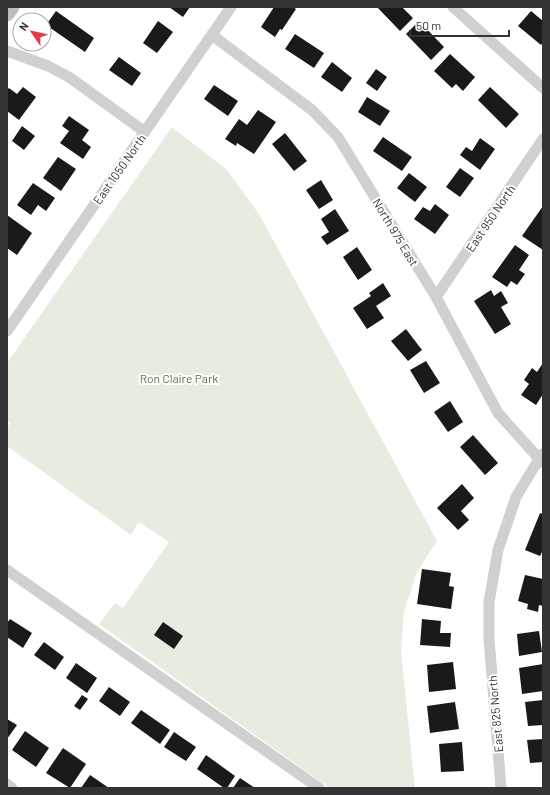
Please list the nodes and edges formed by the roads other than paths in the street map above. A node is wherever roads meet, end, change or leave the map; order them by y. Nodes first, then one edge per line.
1 (12, 7) edge
2 (232, 7) edge
3 (453, 7) edge
4 (7, 14) edge
5 (212, 35) junction
6 (7, 50) edge
7 (543, 88) edge
8 (145, 132) junction
9 (543, 139) edge
10 (436, 297) junction
11 (7, 331) edge
12 (542, 458) edge
13 (7, 570) edge
14 (7, 784) edge
15 (12, 788) edge
16 (319, 788) edge
17 (501, 788) edge

1 - 4 street
2 - 5 street, East 1050 North
3 - 7 street
5 - 8 street, East 1050 North
5 - 10 street, North 975 East
6 - 8 street
8 - 11 street, East 1050 North
9 - 10 street, East 950 North
10 - 12 street, North 975 East
12 - 17 street, East 825 North
13 - 16 street
14 - 15 street

